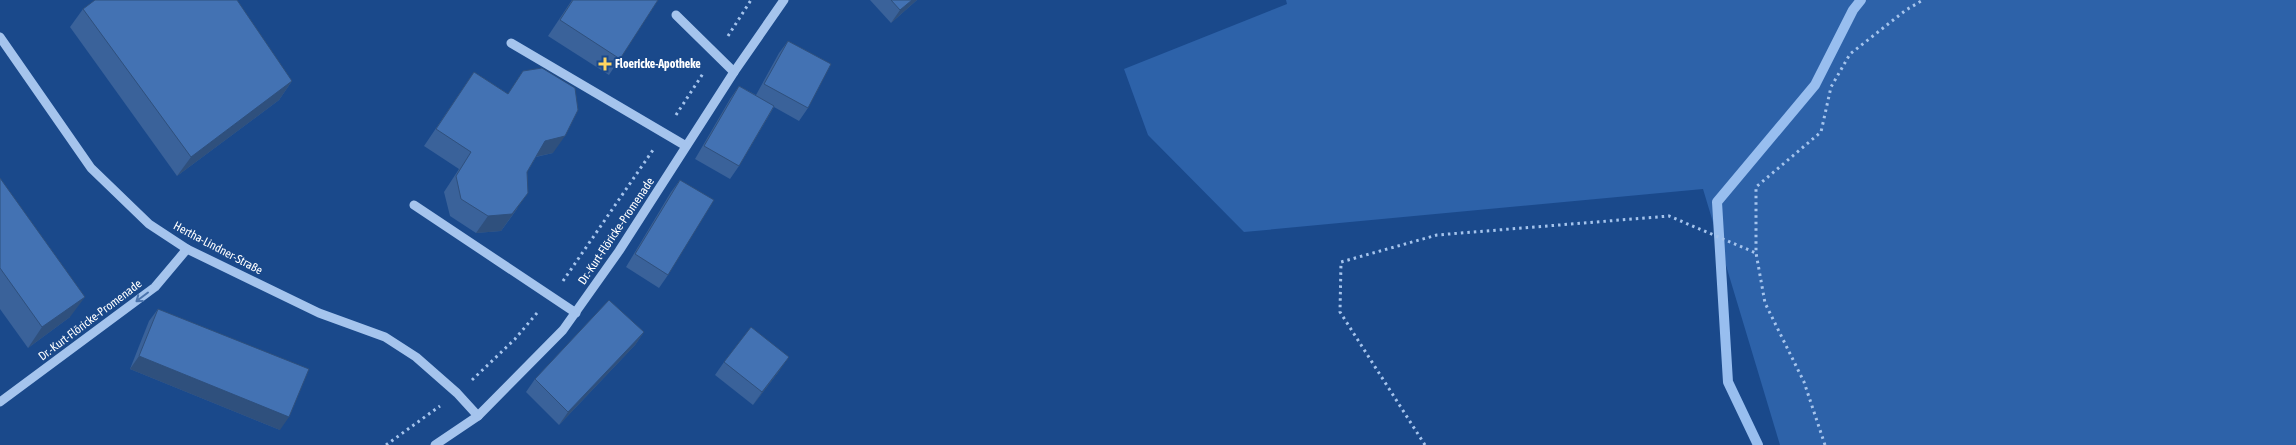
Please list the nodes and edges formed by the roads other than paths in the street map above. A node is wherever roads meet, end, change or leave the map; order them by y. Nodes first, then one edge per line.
1 (784, 0) edge
2 (676, 15) dead end
3 (0, 37) edge
4 (510, 43) dead end
5 (734, 72) junction
6 (686, 146) junction
7 (414, 205) dead end
8 (187, 249) junction
9 (576, 313) junction
10 (0, 402) edge
11 (478, 416) junction
12 (435, 445) edge

1 - 5 street, Dr.-Kurt-Flöricke-Promenade
2 - 5 street
3 - 8 street, Hertha-Lindner-Straße
4 - 6 street
5 - 6 street, Dr.-Kurt-Flöricke-Promenade
6 - 9 street, Dr.-Kurt-Flöricke-Promenade
7 - 9 street
8 -> 10 street, Dr.-Kurt-Flöricke-Promenade
8 - 11 street, Hertha-Lindner-Straße
9 - 11 street, Dr.-Kurt-Flöricke-Promenade
11 - 12 street, Dr.-Kurt-Flöricke-Promenade

